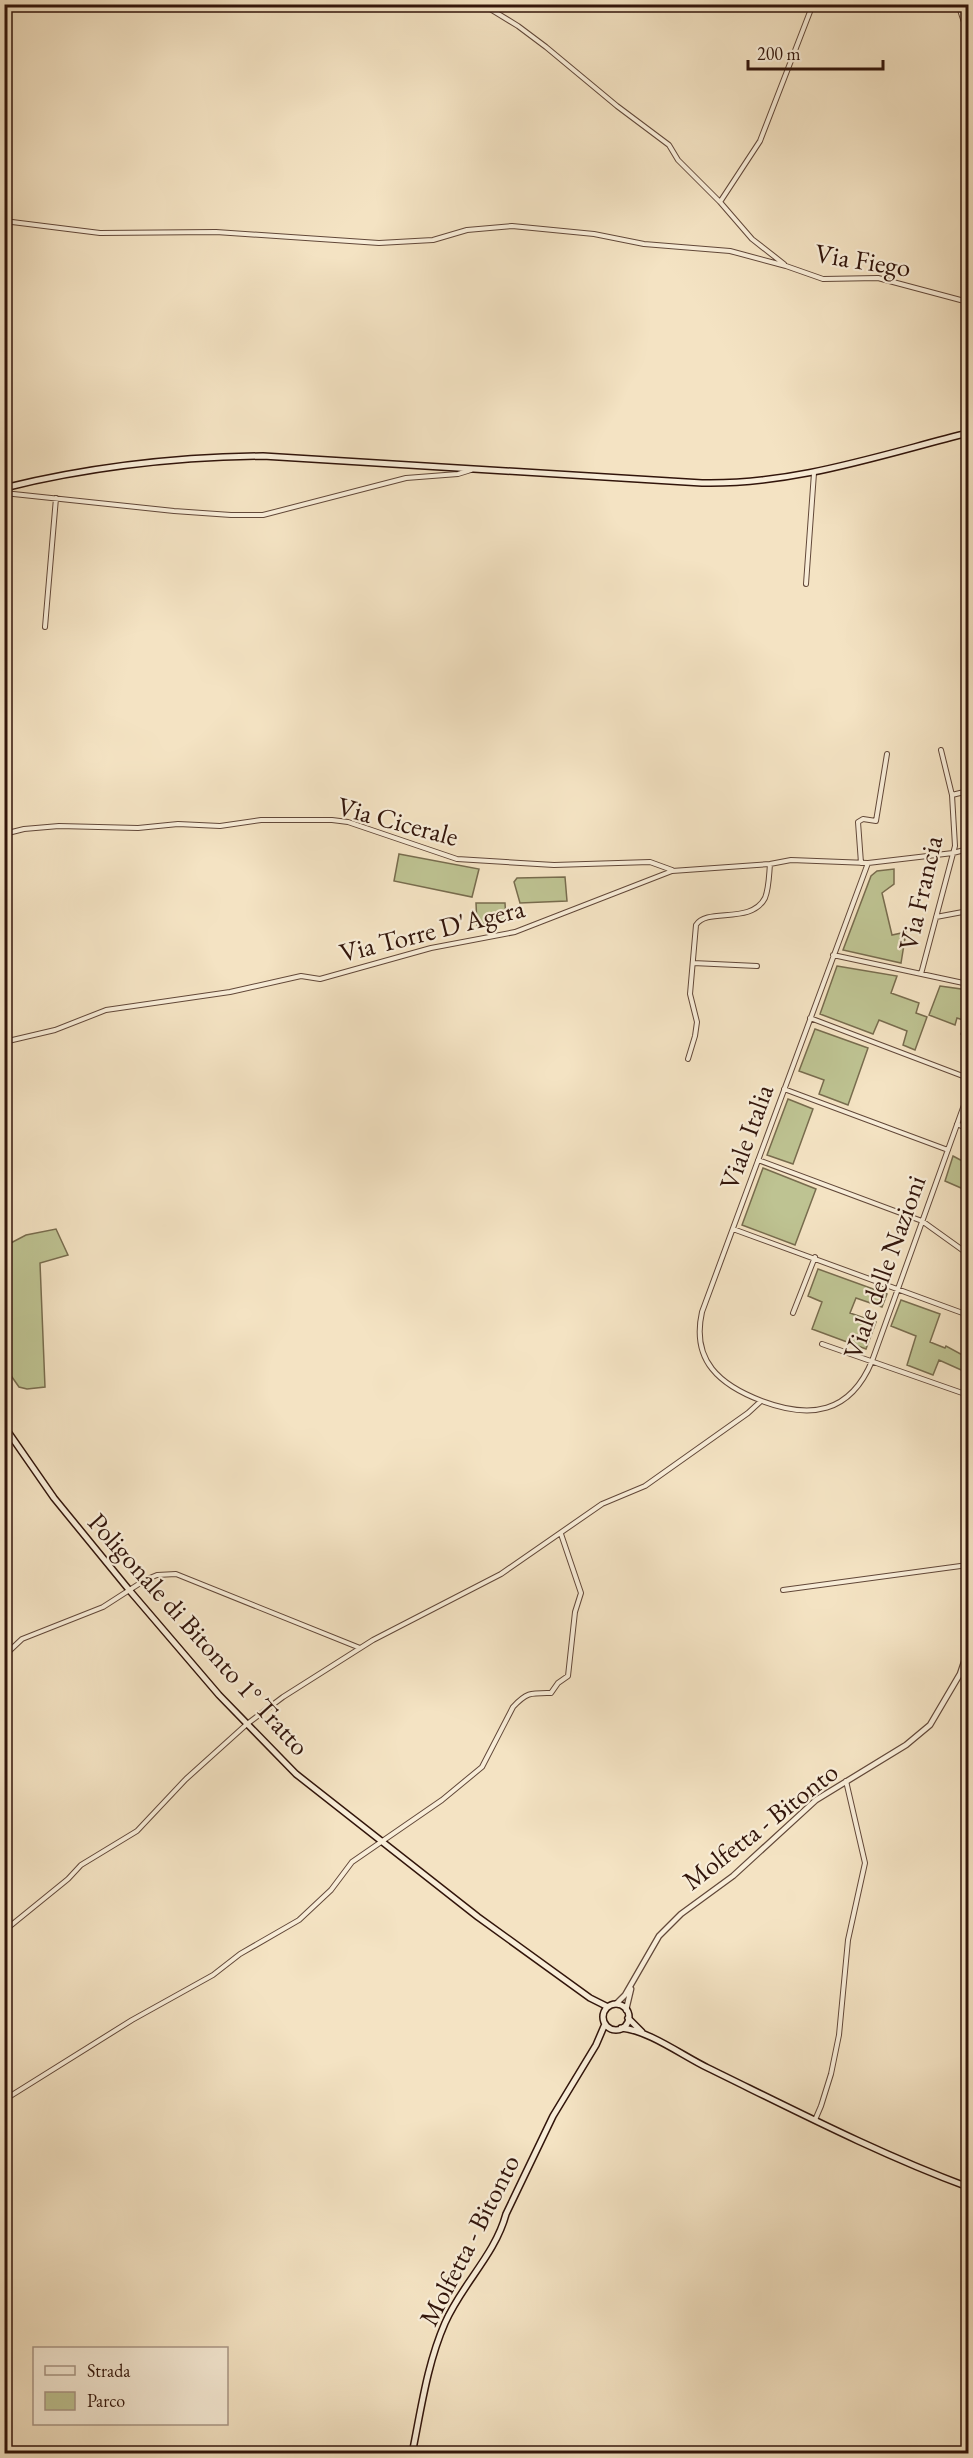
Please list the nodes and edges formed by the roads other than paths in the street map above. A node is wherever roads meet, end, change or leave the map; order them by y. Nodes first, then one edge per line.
1 (482, 4) edge
2 (813, 4) edge
3 (958, 4) edge
4 (969, 34) edge
5 (6, 103) dead end
6 (4, 113) edge
7 (720, 202) junction
8 (4, 221) edge
9 (786, 266) junction
10 (969, 302) edge
11 (969, 433) edge
12 (474, 469) junction
13 (814, 473) junction
14 (4, 488) edge
15 (4, 493) edge
16 (56, 498) junction
17 (806, 584) dead end
18 (45, 627) dead end
19 (941, 750) dead end
20 (887, 754) dead end
21 (969, 791) edge
22 (952, 795) junction
23 (4, 834) edge
24 (969, 849) edge
25 (953, 853) junction
26 (861, 863) junction
27 (868, 863) junction
28 (770, 864) junction
29 (672, 871) junction
30 (969, 911) edge
31 (936, 917) junction
32 (833, 955) junction
33 (693, 963) junction
34 (757, 966) dead end
35 (921, 974) junction
36 (969, 984) edge
37 (810, 1018) junction
38 (4, 1042) edge
39 (688, 1059) dead end
40 (969, 1078) edge
41 (784, 1089) junction
42 (969, 1094) edge
43 (957, 1124) junction
44 (969, 1129) edge
45 (948, 1150) junction
46 (758, 1160) junction
47 (922, 1221) junction
48 (732, 1229) junction
49 (969, 1254) edge
50 (814, 1257) junction
51 (898, 1288) junction
52 (793, 1313) dead end
53 (969, 1315) edge
54 (822, 1344) dead end
55 (872, 1361) junction
56 (968, 1395) edge
57 (761, 1401) junction
58 (4, 1426) edge
59 (561, 1534) junction
60 (969, 1566) edge
61 (783, 1590) dead end
62 (130, 1591) junction
63 (360, 1648) junction
64 (969, 1650) edge
65 (4, 1656) edge
66 (966, 1660) junction
67 (969, 1673) edge
68 (247, 1724) junction
69 (846, 1781) junction
70 (382, 1842) junction
71 (4, 1931) edge
72 (634, 1981) junction
73 (590, 1998) junction
74 (616, 2004) junction
75 (608, 2007) junction
76 (626, 2010) junction
77 (603, 2014) junction
78 (628, 2018) junction
79 (605, 2024) junction
80 (621, 2028) junction
81 (614, 2030) junction
82 (645, 2035) junction
83 (596, 2045) junction
84 (4, 2100) edge
85 (814, 2120) junction
86 (4, 2145) edge
87 (4, 2159) edge
88 (969, 2187) edge
89 (412, 2454) edge

1 - 7 street
2 - 7 street
3 - 4 street
5 - 6 street
7 - 9 street
8 - 9 street
9 - 10 street, Via Fiego
11 - 13 main road
12 - 13 main road
12 - 14 main road
12 - 16 street
13 - 17 street
15 - 16 street
16 - 18 street
19 - 22 street, Via Francia
20 - 26 street
21 - 22 street
22 - 25 street, Via Francia
23 - 29 street, Via Cicerale
24 - 25 street, Via Torre D'Agera
25 - 27 street, Via Torre D'Agera
25 - 31 street, Via Francia
26 - 27 street, Via Torre D'Agera
26 - 28 street, Via Torre D'Agera
27 - 32 street, Viale Italia
28 - 29 street, Via Torre D'Agera
28 - 33 street
29 - 38 street, Via Torre D'Agera
30 - 31 street
31 - 35 street, Via Francia
32 - 35 street
32 - 37 street, Viale Italia
33 - 34 street
33 - 39 street
35 - 36 street
37 - 40 street
37 - 41 street, Viale Italia
41 - 45 street
41 - 46 street, Viale Italia
42 - 43 street, Viale delle Nazioni
43 - 44 street
43 - 45 street, Viale delle Nazioni
45 - 47 street, Viale delle Nazioni
46 - 47 street
46 - 48 street, Viale Italia
47 - 49 street
47 - 51 street, Viale delle Nazioni
48 - 50 street
48 - 57 street, Viale Italia
50 - 51 street
50 - 52 street
51 - 53 street
51 - 55 street, Viale delle Nazioni
54 - 55 street
55 - 56 street
55 - 57 street, Viale delle Nazioni
57 - 59 street
58 - 62 main road, Poligonale di Bitonto 1° Tratto
59 - 63 street
59 - 70 street
60 - 61 street
62 - 63 street
62 - 65 street
62 - 68 main road, Poligonale di Bitonto 1° Tratto
63 - 68 street
64 - 66 street, Molfetta - Bitonto
66 - 67 street
66 - 69 street, Molfetta - Bitonto
68 - 70 main road, Poligonale di Bitonto 1° Tratto
68 - 71 street
69 - 72 street, Molfetta - Bitonto
69 - 85 street
70 - 73 main road, Poligonale di Bitonto 1° Tratto
70 - 84 street
72 - 74 street, Molfetta - Bitonto
72 - 76 street, Molfetta - Bitonto
73 - 75 main road
73 - 77 main road
74 - 75 main road
74 - 76 main road
75 - 77 main road
76 - 78 main road
77 - 79 main road
78 - 80 main road
78 - 82 main road
79 - 81 main road
79 - 83 main road, Molfetta - Bitonto
80 - 81 main road
80 - 82 main road
81 - 83 main road
82 - 85 main road
83 - 89 main road, Molfetta - Bitonto
85 - 88 main road
86 - 87 street

